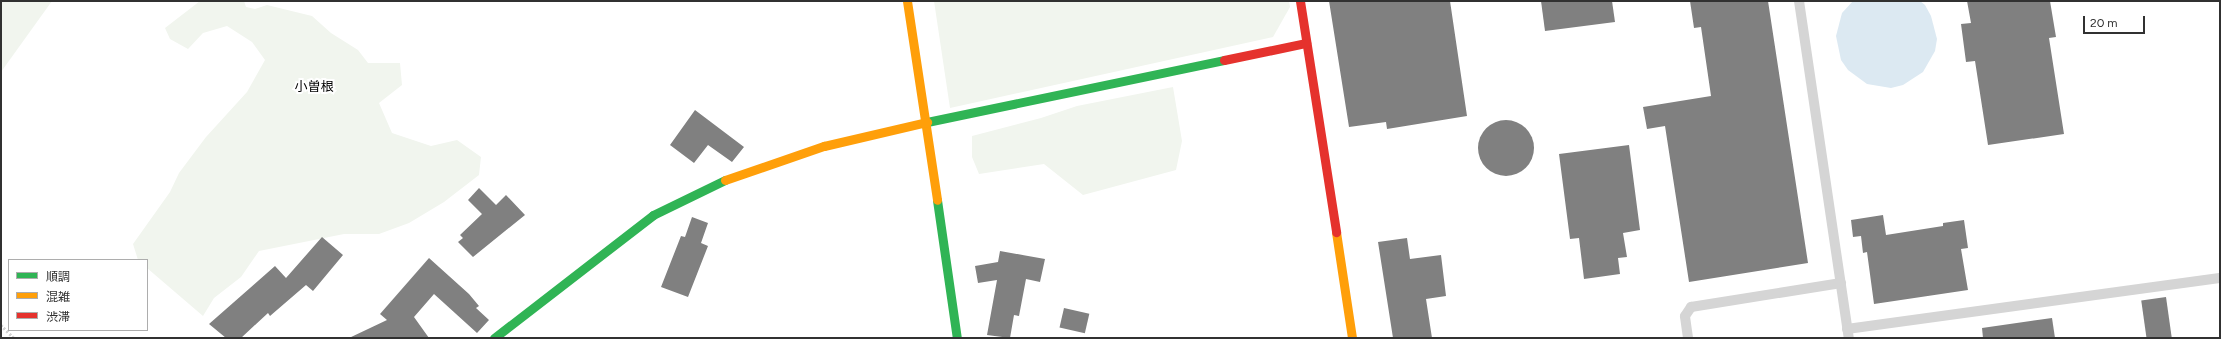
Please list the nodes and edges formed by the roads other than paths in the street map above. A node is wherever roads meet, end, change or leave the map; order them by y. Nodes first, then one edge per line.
1 (907, 1) edge
2 (1300, 1) edge
3 (1799, 1) edge
4 (1306, 43) junction
5 (925, 123) junction
6 (2220, 278) edge
7 (1841, 284) junction
8 (1848, 334) edge
9 (494, 338) edge
10 (957, 338) edge
11 (1352, 338) edge
12 (1688, 338) edge

1 - 5 street
2 - 4 street
3 - 7 lane
4 - 5 street
4 - 11 street
5 - 9 street
5 - 10 street
6 - 8 lane
7 - 8 lane
7 - 12 lane

